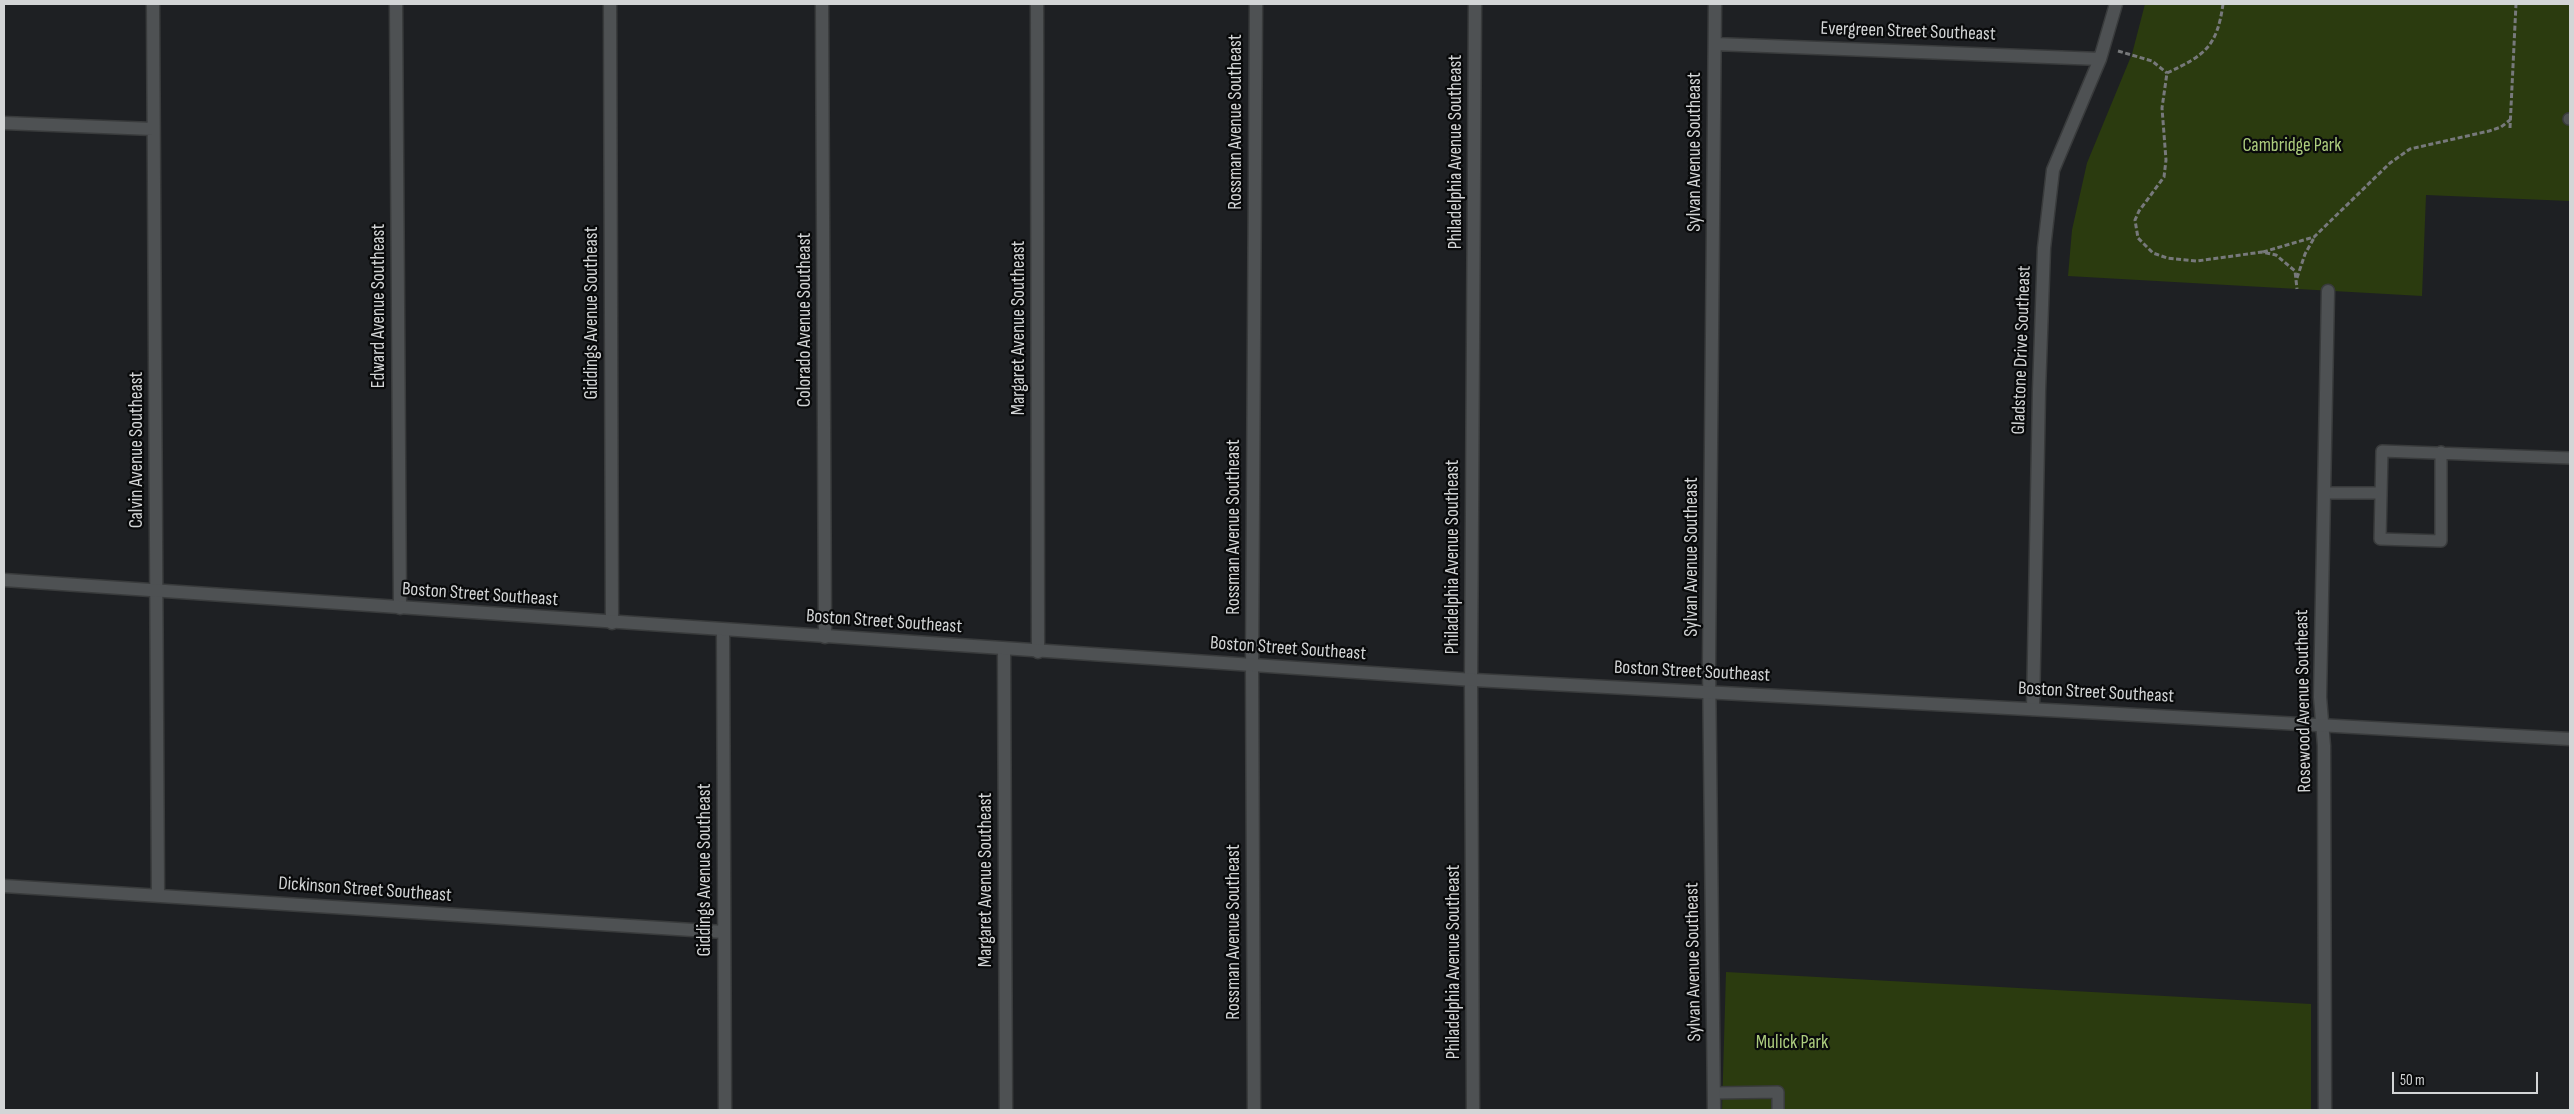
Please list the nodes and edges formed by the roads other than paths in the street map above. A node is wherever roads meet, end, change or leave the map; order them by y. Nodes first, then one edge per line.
1 (153, 4) edge
2 (396, 4) edge
3 (610, 4) edge
4 (822, 4) edge
5 (1037, 4) edge
6 (1256, 4) edge
7 (1476, 4) edge
8 (1716, 4) edge
9 (2116, 4) edge
10 (1715, 44) junction
11 (2101, 53) junction
12 (4, 123) edge
13 (153, 129) junction
14 (2328, 291) dead end
15 (2441, 452) junction
16 (2570, 458) edge
17 (2324, 493) junction
18 (2381, 493) junction
19 (4, 580) edge
20 (157, 590) junction
21 (400, 608) junction
22 (612, 623) junction
23 (723, 630) junction
24 (825, 637) junction
25 (1004, 649) junction
26 (1038, 652) junction
27 (1252, 666) junction
28 (1471, 680) junction
29 (1710, 692) junction
30 (2033, 709) junction
31 (2322, 724) junction
32 (2570, 739) edge
33 (4, 886) edge
34 (158, 895) junction
35 (724, 932) junction
36 (1714, 1093) junction
37 (725, 1110) edge
38 (1006, 1110) edge
39 (1254, 1110) edge
40 (1473, 1110) edge
41 (1714, 1110) edge
42 (1778, 1110) edge
43 (2326, 1110) edge

1 - 13 street, Calvin Avenue Southeast
2 - 21 street, Edward Avenue Southeast
3 - 22 street, Giddings Avenue Southeast
4 - 24 street, Colorado Avenue Southeast
5 - 26 street, Margaret Avenue Southeast
6 - 27 street, Rossman Avenue Southeast
7 - 28 street, Philadelphia Avenue Southeast
8 - 10 street, Sylvan Avenue Southeast
9 - 11 street, Gladstone Drive Southeast
10 - 11 street, Evergreen Street Southeast
10 - 29 street, Sylvan Avenue Southeast
11 - 30 street, Gladstone Drive Southeast
12 - 13 street
13 - 20 street, Calvin Avenue Southeast
14 - 17 street, Rosewood Avenue Southeast
15 - 16 lane
15 - 18 lane
15 - 18 lane
17 - 18 lane
17 - 31 street, Rosewood Avenue Southeast
19 - 20 street, Boston Street Southeast
20 - 21 street, Boston Street Southeast
20 - 34 street, Calvin Avenue Southeast
21 - 22 street, Boston Street Southeast
22 - 23 street, Boston Street Southeast
23 - 24 street, Boston Street Southeast
23 - 35 street, Giddings Avenue Southeast
24 - 25 street, Boston Street Southeast
25 - 26 street, Boston Street Southeast
25 - 38 street, Margaret Avenue Southeast
26 - 27 street, Boston Street Southeast
27 - 28 street, Boston Street Southeast
27 - 39 street, Rossman Avenue Southeast
28 - 29 street, Boston Street Southeast
28 - 40 street, Philadelphia Avenue Southeast
29 - 30 street, Boston Street Southeast
29 - 36 street, Sylvan Avenue Southeast
30 - 31 street, Boston Street Southeast
31 - 32 street, Boston Street Southeast
31 - 43 street, Rosewood Avenue Southeast
33 - 34 street, Dickinson Street Southeast
34 - 35 street, Dickinson Street Southeast
35 - 37 street, Giddings Avenue Southeast
36 - 41 street, Sylvan Avenue Southeast
36 - 42 lane

